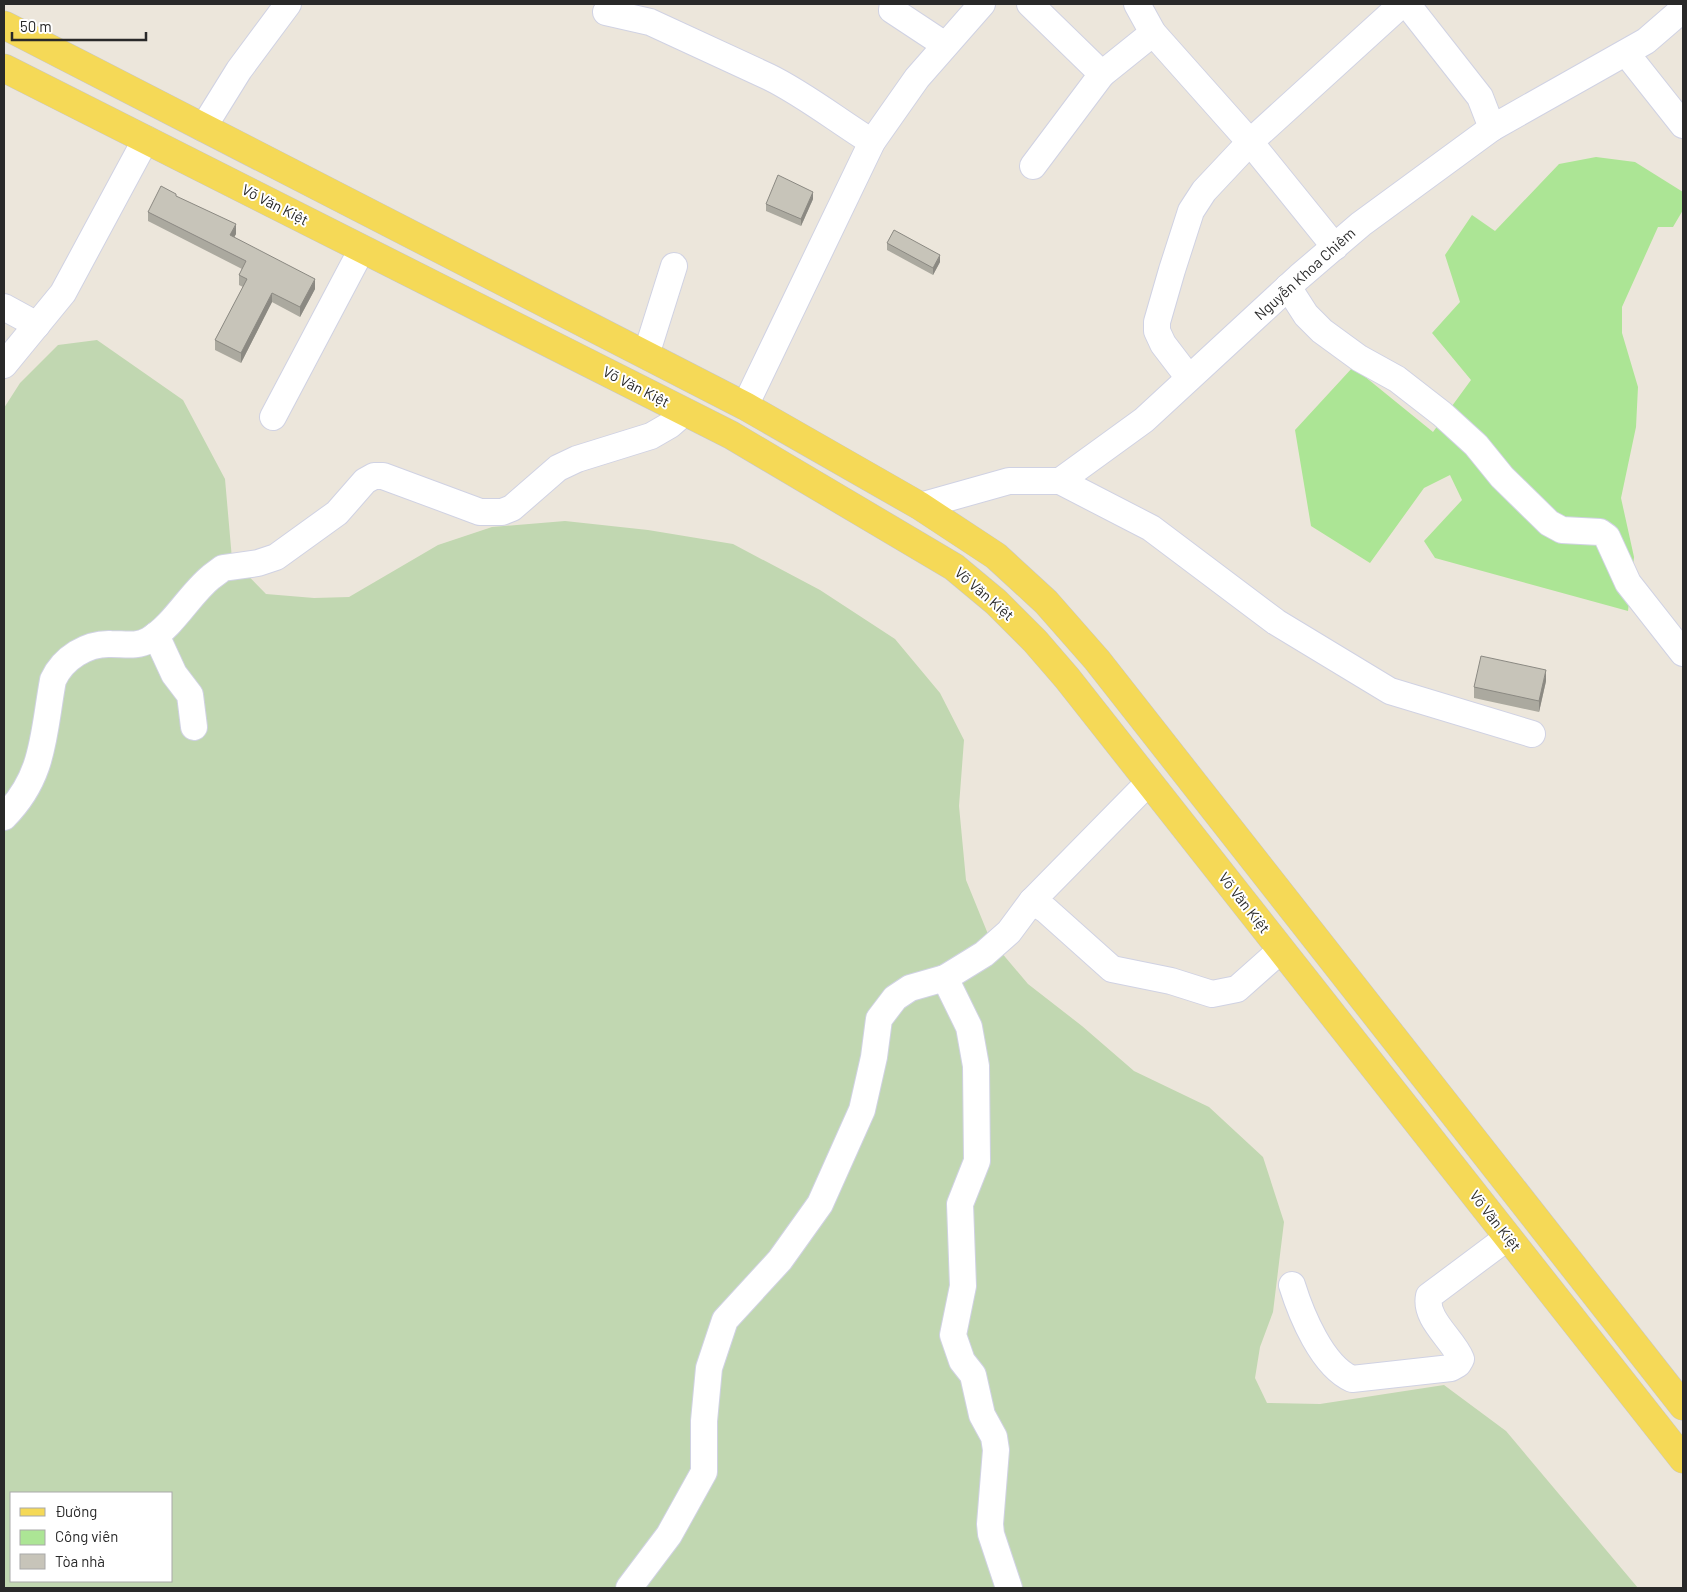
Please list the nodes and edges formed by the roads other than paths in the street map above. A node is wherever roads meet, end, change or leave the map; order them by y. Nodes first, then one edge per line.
1 (288, 4) edge
2 (893, 4) edge
3 (982, 4) edge
4 (1030, 4) edge
5 (1137, 4) edge
6 (1402, 4) edge
7 (1407, 4) edge
8 (1683, 9) edge
9 (606, 12) dead end
10 (646, 12) edge
11 (4, 25) edge
12 (1152, 33) junction
13 (945, 45) junction
14 (1626, 52) junction
15 (4, 68) edge
16 (1102, 74) junction
17 (1683, 125) edge
18 (203, 128) junction
19 (1492, 128) junction
20 (146, 139) junction
21 (872, 142) junction
22 (1250, 142) junction
23 (1032, 166) dead end
24 (285, 169) junction
25 (269, 202) junction
26 (1335, 246) junction
27 (362, 249) junction
28 (674, 266) dead end
29 (1288, 287) junction
30 (4, 307) edge
31 (37, 325) junction
32 (646, 354) junction
33 (4, 365) edge
34 (1189, 378) junction
35 (745, 406) junction
36 (685, 412) junction
37 (273, 417) dead end
38 (1060, 481) junction
39 (920, 506) junction
40 (902, 536) junction
41 (156, 635) junction
42 (1683, 653) edge
43 (194, 727) dead end
44 (1532, 734) dead end
45 (1148, 783) junction
46 (4, 817) edge
47 (1032, 901) junction
48 (1308, 929) junction
49 (1281, 950) junction
50 (945, 978) junction
51 (1508, 1238) junction
52 (1292, 1285) dead end
53 (1683, 1406) edge
54 (1683, 1459) edge
55 (629, 1588) edge
56 (1009, 1588) edge

1 - 18 street
2 - 13 street
3 - 13 street
4 - 16 street
5 - 12 street
6 - 22 street
7 - 19 street
8 - 14 street, Nguyễn Khoa Chiêm
9 - 10 street
10 - 21 street
11 - 18 main road
12 - 16 street
12 - 22 street
13 - 21 street
14 - 17 street
14 - 19 street, Nguyễn Khoa Chiêm
15 - 20 main road, Võ Văn Kiệt
16 - 23 street
18 - 24 main road
19 - 26 street, Nguyễn Khoa Chiêm
20 - 25 main road, Võ Văn Kiệt
20 - 31 street
21 - 35 street
22 - 26 street
22 - 34 street
24 - 25 main road
24 - 32 main road
25 - 27 main road, Võ Văn Kiệt
26 - 29 street, Nguyễn Khoa Chiêm
27 - 36 main road, Võ Văn Kiệt
27 - 37 street
28 - 32 street
29 - 34 street, Nguyễn Khoa Chiêm
29 - 42 street
30 - 31 street
31 - 33 street
32 - 35 main road
34 - 38 street, Nguyễn Khoa Chiêm
35 - 39 main road
36 - 40 main road, Võ Văn Kiệt
36 - 41 street
38 - 39 street
38 - 44 street
39 - 40 main road
39 - 48 main road
40 - 45 main road, Võ Văn Kiệt
41 - 43 street
41 - 46 street
45 - 47 street
45 - 49 main road, Võ Văn Kiệt
47 - 49 street
47 - 50 street
48 - 49 main road
48 - 53 main road
49 - 51 main road, Võ Văn Kiệt
50 - 55 street
50 - 56 street
51 - 52 street
51 - 54 main road, Võ Văn Kiệt

